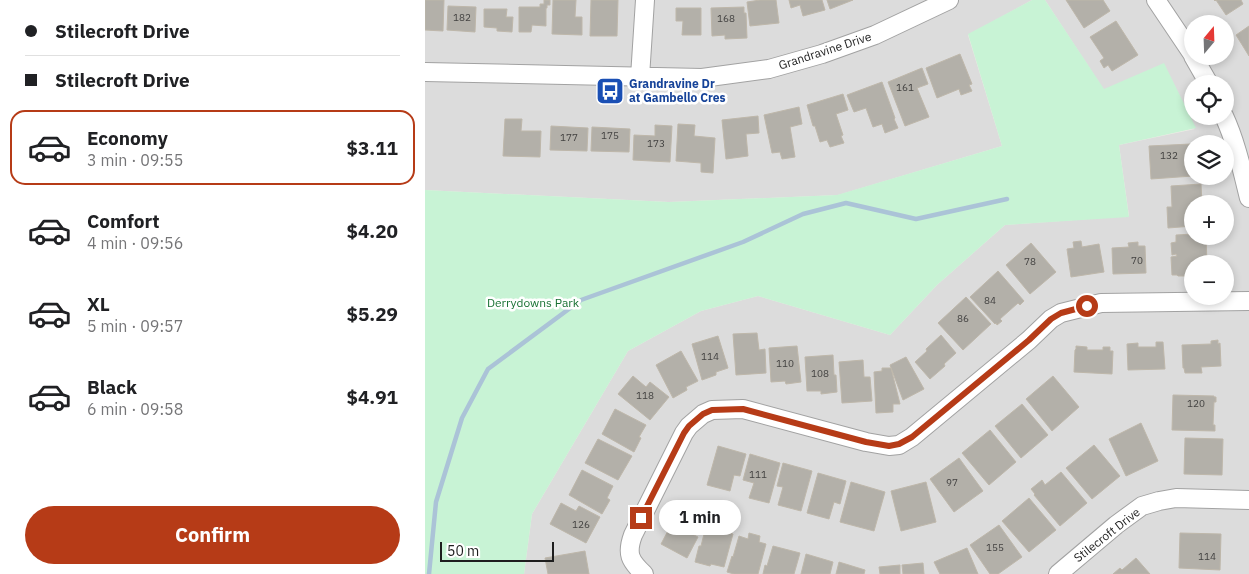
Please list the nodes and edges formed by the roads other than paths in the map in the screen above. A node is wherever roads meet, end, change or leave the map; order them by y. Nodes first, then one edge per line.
1 (645, 0) edge
2 (949, 0) edge
3 (1156, 0) edge
4 (1184, 42) edge
5 (425, 72) edge
6 (640, 77) junction
7 (1228, 125) edge
8 (1249, 198) edge
9 (1249, 301) edge
10 (1249, 500) edge
11 (644, 574) edge
12 (1058, 574) edge

1 - 6 street
2 - 6 street, Grandravine Drive
3 - 4 street
5 - 6 street, Grandravine Drive
7 - 8 street
9 - 11 street
10 - 12 street, Stilecroft Drive

